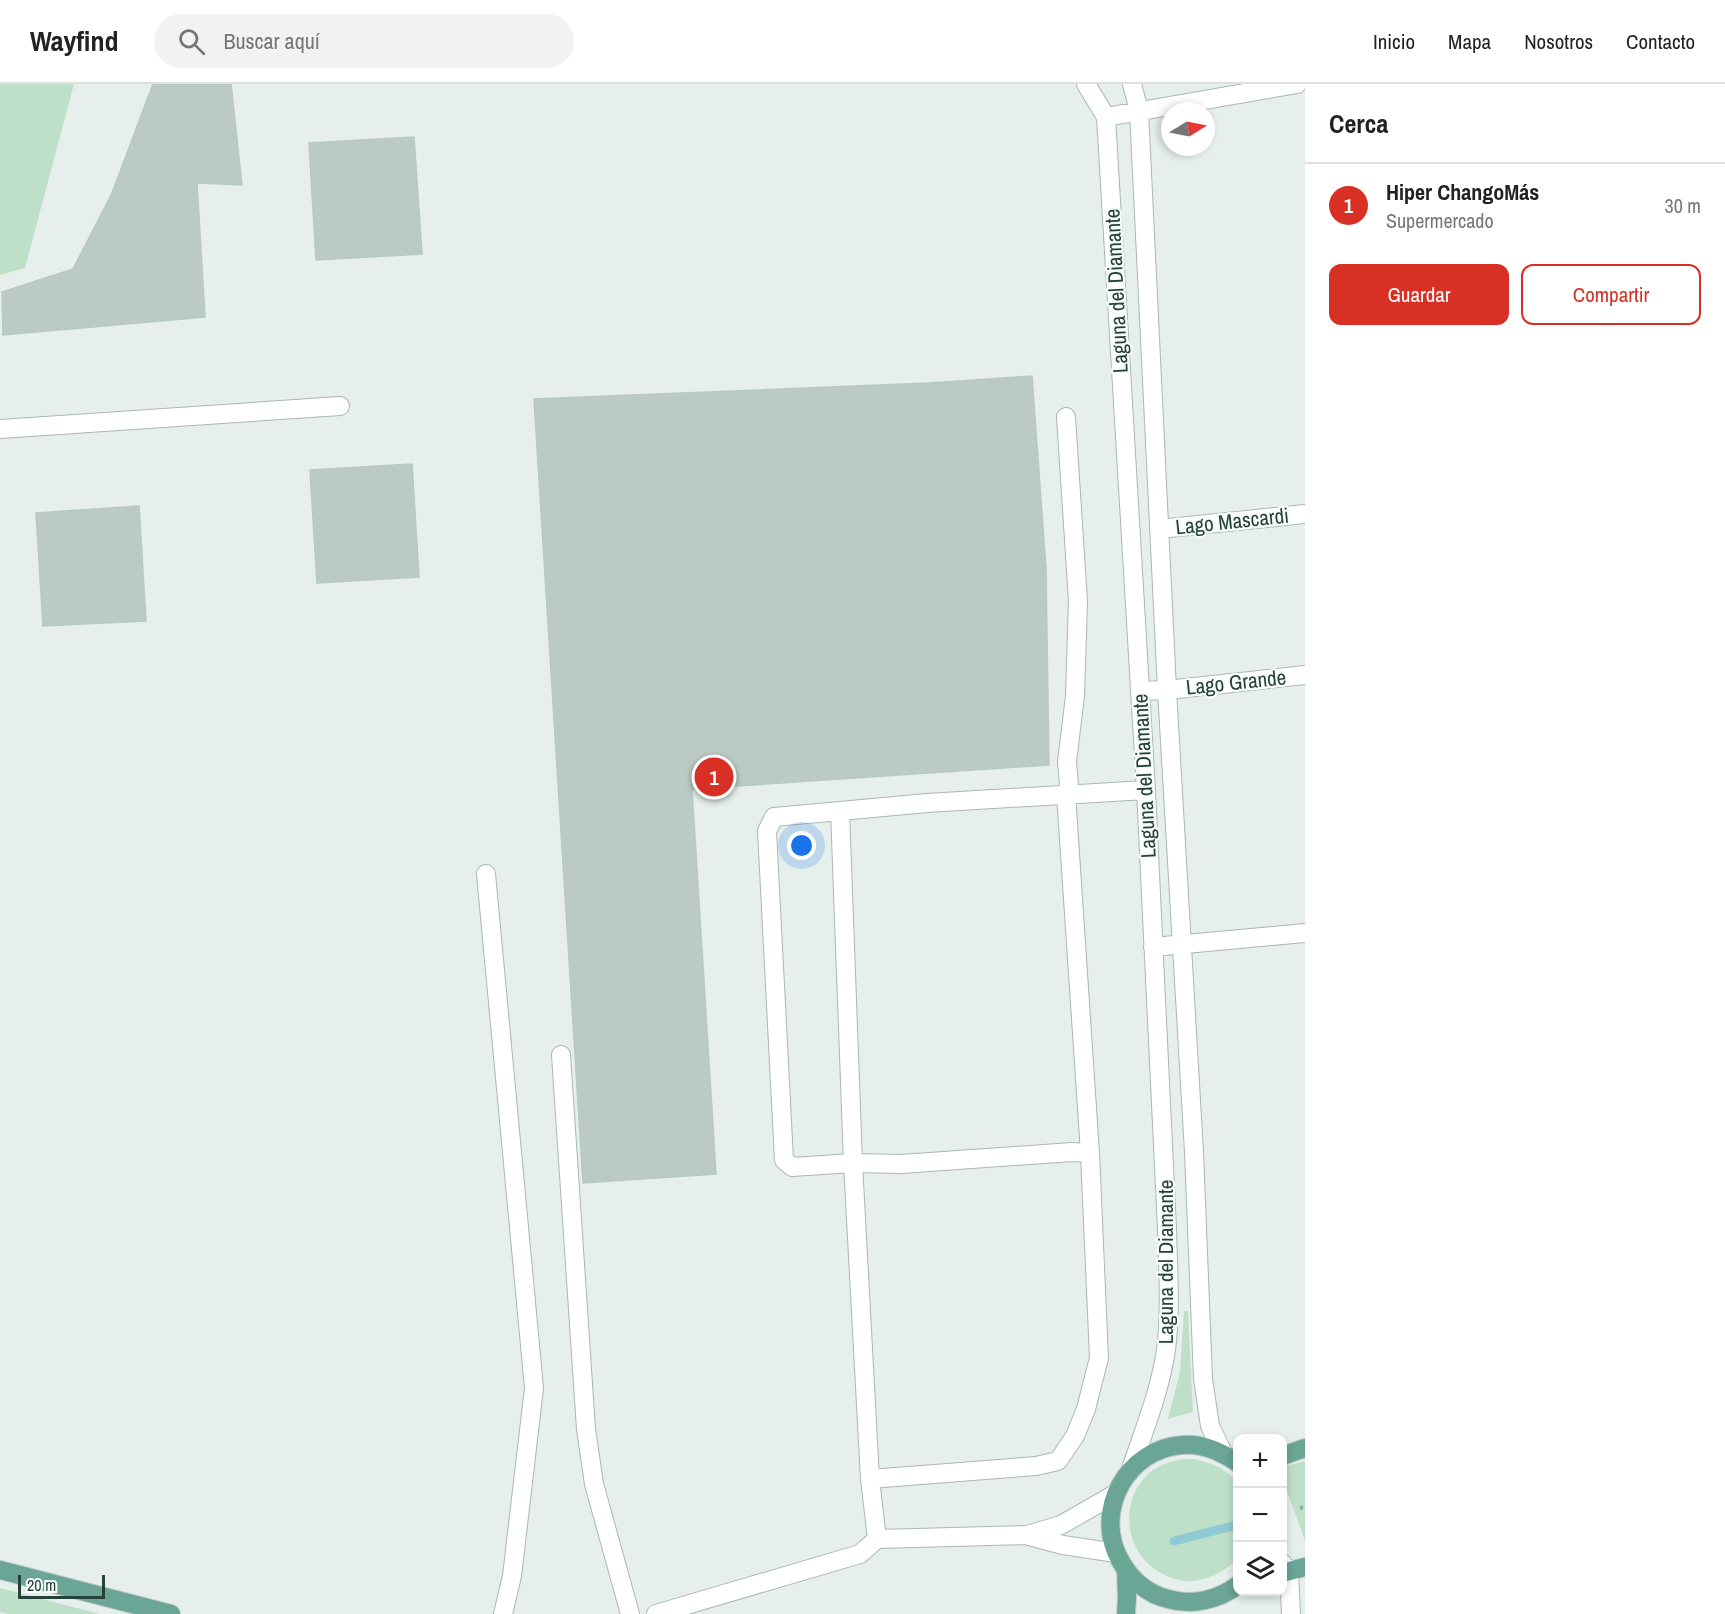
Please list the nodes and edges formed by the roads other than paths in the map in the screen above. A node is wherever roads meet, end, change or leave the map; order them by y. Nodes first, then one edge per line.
1 (1086, 84) edge
2 (1132, 84) edge
3 (1298, 84) edge
4 (1139, 111) junction
5 (1106, 117) junction
6 (340, 406) dead end
7 (1066, 417) dead end
8 (0, 429) edge
9 (1305, 514) edge
10 (1159, 529) junction
11 (1305, 675) edge
12 (1167, 690) junction
13 (1140, 691) junction
14 (1146, 790) junction
15 (1066, 794) junction
16 (840, 812) junction
17 (486, 874) dead end
18 (1305, 933) edge
19 (1183, 944) junction
20 (1153, 947) junction
21 (561, 1054) dead end
22 (1090, 1153) junction
23 (853, 1163) junction
24 (1305, 1448) edge
25 (1287, 1454) edge
26 (1230, 1458) edge
27 (1131, 1469) junction
28 (870, 1479) junction
29 (1115, 1494) junction
30 (1027, 1535) junction
31 (877, 1539) junction
32 (1116, 1553) junction
33 (1290, 1569) edge
34 (0, 1570) edge
35 (1126, 1572) junction
36 (1233, 1588) edge
37 (1191, 1603) junction
38 (171, 1614) edge
39 (503, 1614) edge
40 (630, 1614) edge
41 (656, 1614) edge
42 (1126, 1614) edge
43 (1168, 1614) edge
44 (1291, 1614) edge

1 - 5 street, Laguna del Diamante
2 - 4 street, Laguna del Diamante
3 - 4 street
4 - 5 street
4 - 10 street, Laguna del Diamante
5 - 13 street, Laguna del Diamante
6 - 8 street
7 - 15 street
9 - 10 street, Lago Mascardi
10 - 12 street, Laguna del Diamante
11 - 12 street, Lago Grande
12 - 13 street, Lago Grande
12 - 19 street, Laguna del Diamante
13 - 14 street, Laguna del Diamante
14 - 15 street
14 - 20 street, Laguna del Diamante
15 - 16 street
15 - 22 street
16 - 23 street
16 - 23 street
17 - 39 street
18 - 19 street
19 - 20 street
19 - 26 street, Laguna del Diamante
20 - 27 street, Laguna del Diamante
21 - 40 street
22 - 23 street
22 - 28 street
23 - 28 street
24 - 25 main road
26 - 27 main road
27 - 29 main road
28 - 31 street
29 - 30 street
29 - 32 main road
30 - 31 street
30 - 32 street
31 - 41 street
32 - 35 main road
33 - 44 street
34 - 38 main road
35 - 37 main road
35 - 42 main road
36 - 37 main road
37 - 43 main road

